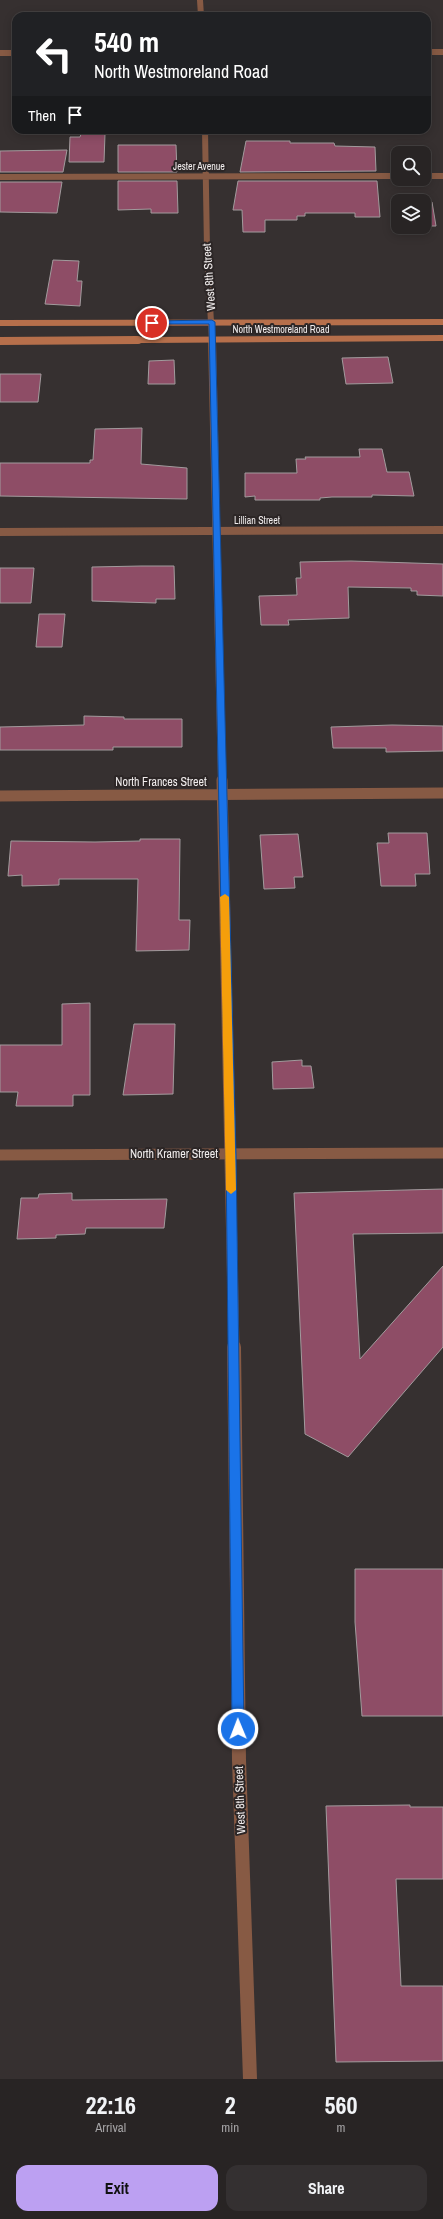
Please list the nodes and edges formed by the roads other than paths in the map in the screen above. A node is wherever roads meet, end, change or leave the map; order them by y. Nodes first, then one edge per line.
1 (200, 0) edge
2 (201, 12) edge
3 (431, 52) edge
4 (443, 52) edge
5 (0, 53) edge
6 (12, 53) edge
7 (205, 134) edge
8 (206, 176) junction
9 (391, 176) edge
10 (431, 176) edge
11 (443, 176) edge
12 (0, 177) edge
13 (212, 322) junction
14 (443, 322) edge
15 (0, 324) edge
16 (443, 338) edge
17 (212, 339) junction
18 (0, 341) edge
19 (443, 530) edge
20 (216, 531) junction
21 (0, 532) edge
22 (443, 793) edge
23 (222, 794) junction
24 (0, 796) edge
25 (443, 1153) edge
26 (231, 1154) junction
27 (0, 1155) edge
28 (250, 2079) edge

1 - 2 street
3 - 4 street
5 - 6 street
7 - 8 street, West 8th Street
8 - 9 street, Jester Avenue
8 - 12 street, Jester Avenue
8 - 13 street, West 8th Street
10 - 11 street
13 - 14 main road, North Westmoreland Road
13 - 15 main road, North Westmoreland Road
13 - 17 street, West 8th Street
16 - 17 main road, North Westmoreland Road
17 - 18 main road, North Westmoreland Road
17 - 20 street, West 8th Street
19 - 20 street, Lillian Street
20 - 21 street, Lillian Street
20 - 23 street, West 8th Street
22 - 23 street, North Frances Street
23 - 24 street, North Frances Street
23 - 26 street, West 8th Street
25 - 26 street, North Kramer Street
26 - 27 street, North Kramer Street
26 - 28 street, West 8th Street

